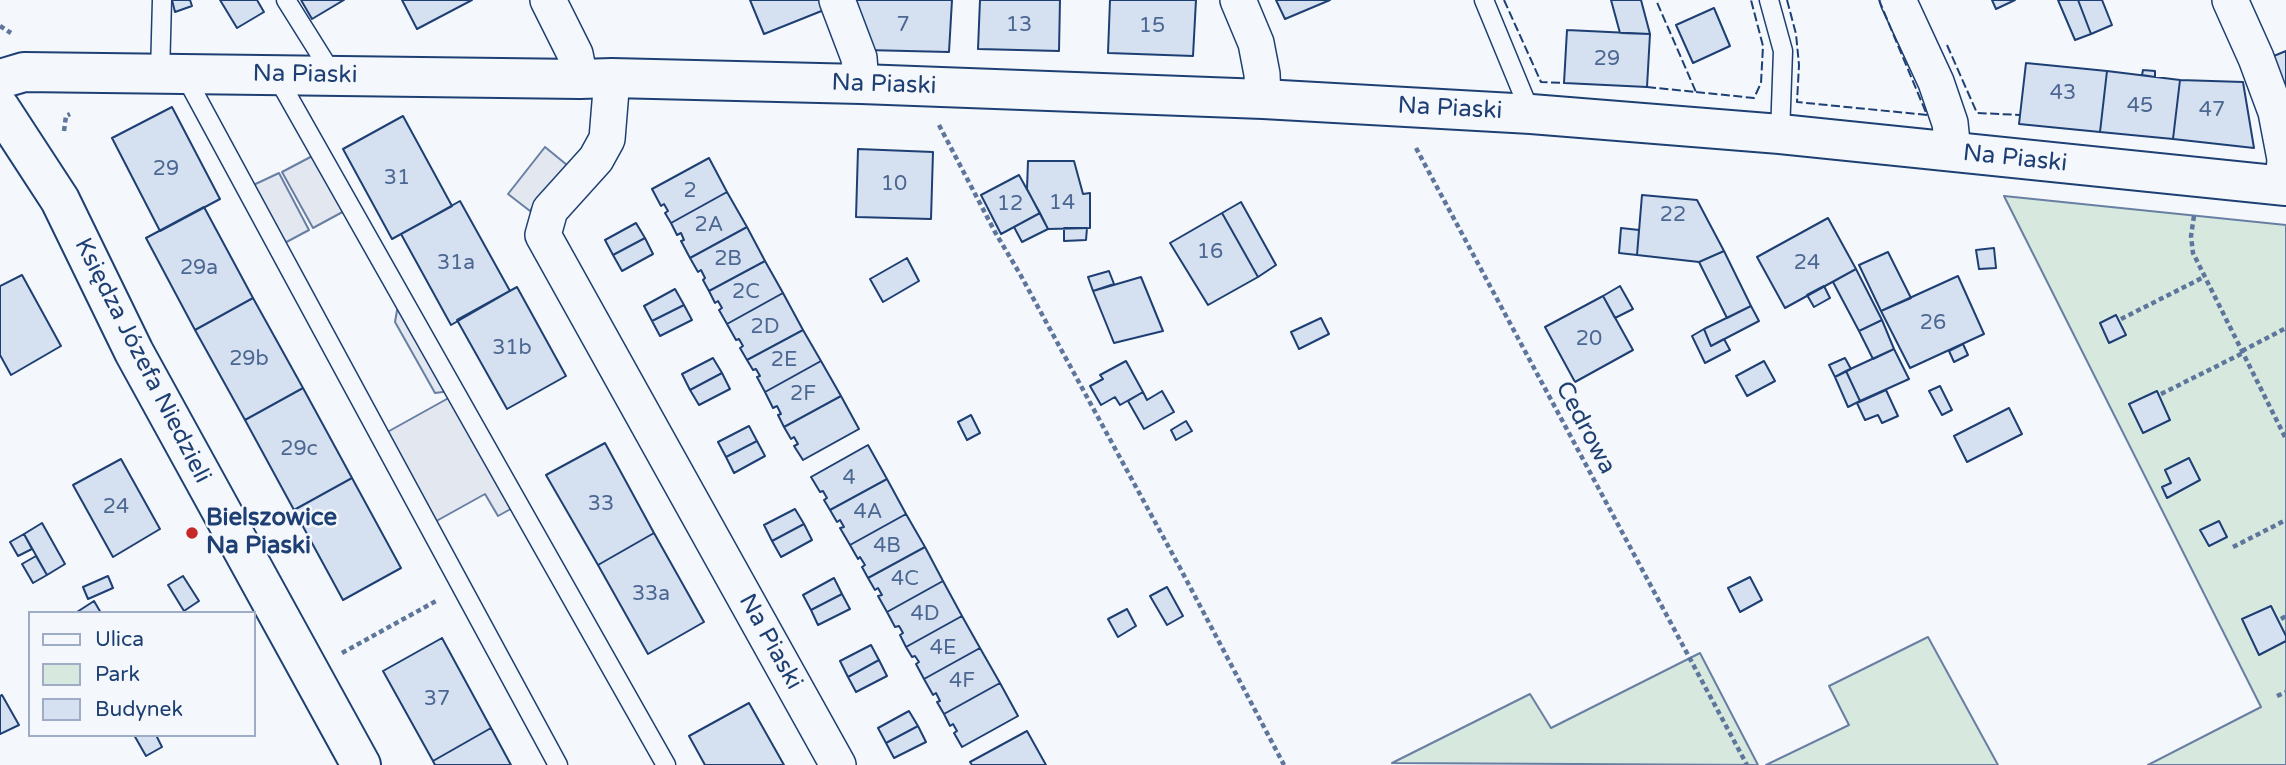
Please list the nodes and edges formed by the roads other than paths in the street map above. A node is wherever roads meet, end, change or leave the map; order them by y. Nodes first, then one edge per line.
1 (162, 0) edge
2 (286, 0) edge
3 (548, 0) edge
4 (837, 0) edge
5 (1238, 0) edge
6 (1484, 0) edge
7 (1769, 0) edge
8 (1898, 0) edge
9 (2230, 0) edge
10 (172, 74) junction
11 (276, 75) junction
12 (333, 75) junction
13 (596, 78) junction
14 (0, 79) edge
15 (861, 84) junction
16 (1263, 99) junction
17 (0, 108) edge
18 (1531, 114) junction
19 (1780, 134) junction
20 (1953, 152) junction
21 (2285, 186) edge
22 (361, 765) edge
23 (558, 765) edge
24 (666, 765) edge
25 (838, 765) edge

1 - 10 lane
2 - 12 lane
3 - 13 street
4 - 15 street
5 - 16 street
6 - 18 lane
7 - 19 lane
8 - 20 street
9 - 21 street
10 - 11 street, Na Piaski
10 - 14 street, Na Piaski
10 - 23 lane
11 - 12 street, Na Piaski
11 - 24 lane
12 - 13 street, Na Piaski
13 - 15 street, Na Piaski
13 - 25 street, Na Piaski
15 - 16 street, Na Piaski
16 - 18 street, Na Piaski
17 - 22 street, Księdza Józefa Niedzieli
18 - 19 street, Na Piaski
19 - 20 street, Na Piaski
20 - 21 street, Na Piaski

